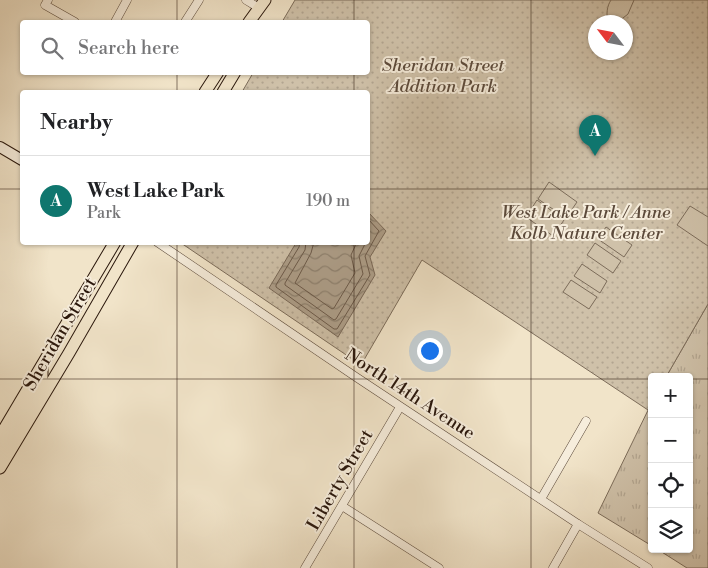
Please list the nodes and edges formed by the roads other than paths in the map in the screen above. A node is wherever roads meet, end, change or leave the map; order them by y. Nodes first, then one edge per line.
1 (48, 0) edge
2 (128, 0) edge
3 (199, 0) edge
4 (246, 0) edge
5 (264, 3) edge
6 (71, 20) edge
7 (115, 20) edge
8 (186, 20) edge
9 (251, 20) edge
10 (260, 20) edge
11 (216, 75) edge
12 (233, 75) edge
13 (206, 90) edge
14 (224, 90) edge
15 (0, 147) edge
16 (20, 159) edge
17 (113, 245) edge
18 (131, 245) edge
19 (161, 245) edge
20 (42, 366) junction
21 (400, 407) junction
22 (586, 422) dead end
23 (0, 436) edge
24 (0, 452) edge
25 (0, 468) edge
26 (541, 499) junction
27 (342, 506) junction
28 (578, 524) junction
29 (305, 568) edge
30 (439, 568) edge
31 (553, 568) edge
32 (648, 568) edge

1 - 6 street
2 - 7 street
3 - 8 street
4 - 5 street
5 - 9 main road
5 - 10 main road
11 - 13 main road
12 - 14 main road
15 - 16 street
17 - 20 main road, Sheridan Street
18 - 25 main road, Sheridan Street
19 - 21 street, North 14th Avenue
20 - 23 main road, Sheridan Street
20 - 24 main road
21 - 26 street, North 14th Avenue
21 - 27 street, Liberty Street
22 - 26 street
26 - 28 street, North 14th Avenue
27 - 29 street, Liberty Street
27 - 30 street
28 - 31 street
28 - 32 street, North 14th Avenue

